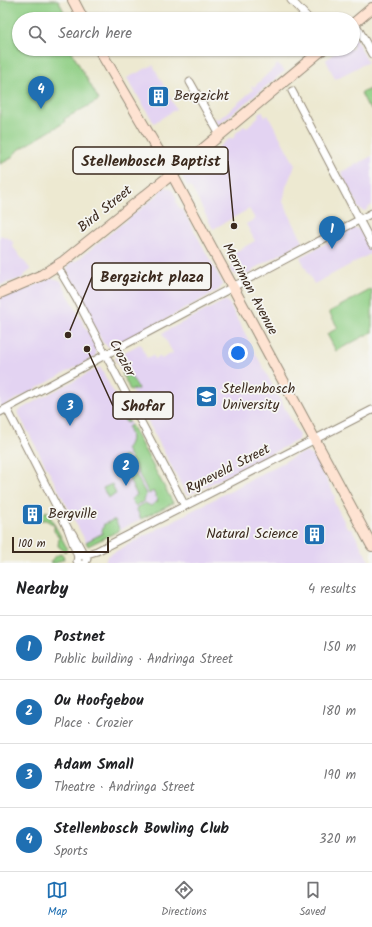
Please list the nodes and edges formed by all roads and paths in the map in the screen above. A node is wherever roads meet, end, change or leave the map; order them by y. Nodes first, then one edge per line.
1 (73, 0) edge
2 (291, 0) edge
3 (372, 8) edge
4 (79, 12) edge
5 (302, 12) edge
6 (360, 18) edge
7 (360, 33) edge
8 (372, 54) edge
9 (103, 56) edge
10 (315, 56) edge
11 (190, 82) dead end
12 (292, 91) dead end
13 (220, 135) junction
14 (172, 174) junction
15 (372, 213) edge
16 (359, 220) junction
17 (372, 244) edge
18 (57, 266) junction
19 (232, 287) junction
20 (3, 289) edge
21 (105, 355) junction
22 (7, 409) junction
23 (372, 410) edge
24 (0, 412) edge
25 (315, 439) junction
26 (185, 506) junction
27 (372, 546) edge
28 (82, 560) edge

1 - 4 street
2 - 5 street
3 - 6 street
7 - 8 street
9 - 14 street, Merriman Avenue
10 - 13 street, Bird Street
11 - 13 street
12 - 16 street
13 - 14 street, Bird Street
14 - 18 street, Bird Street
14 - 19 street, Merriman Avenue
15 - 16 street
16 - 17 street
16 - 19 street
18 - 20 street, Bird Street
18 - 21 street, Crozier
19 - 21 street
19 - 25 street, Merriman Avenue
21 - 22 street
21 - 26 street, Crozier
22 - 24 street
22 - 28 street
23 - 25 street, Ryneveld Street
25 - 26 street, Ryneveld Street
25 - 27 street, Merriman Avenue
26 - 28 street, Ryneveld Street

